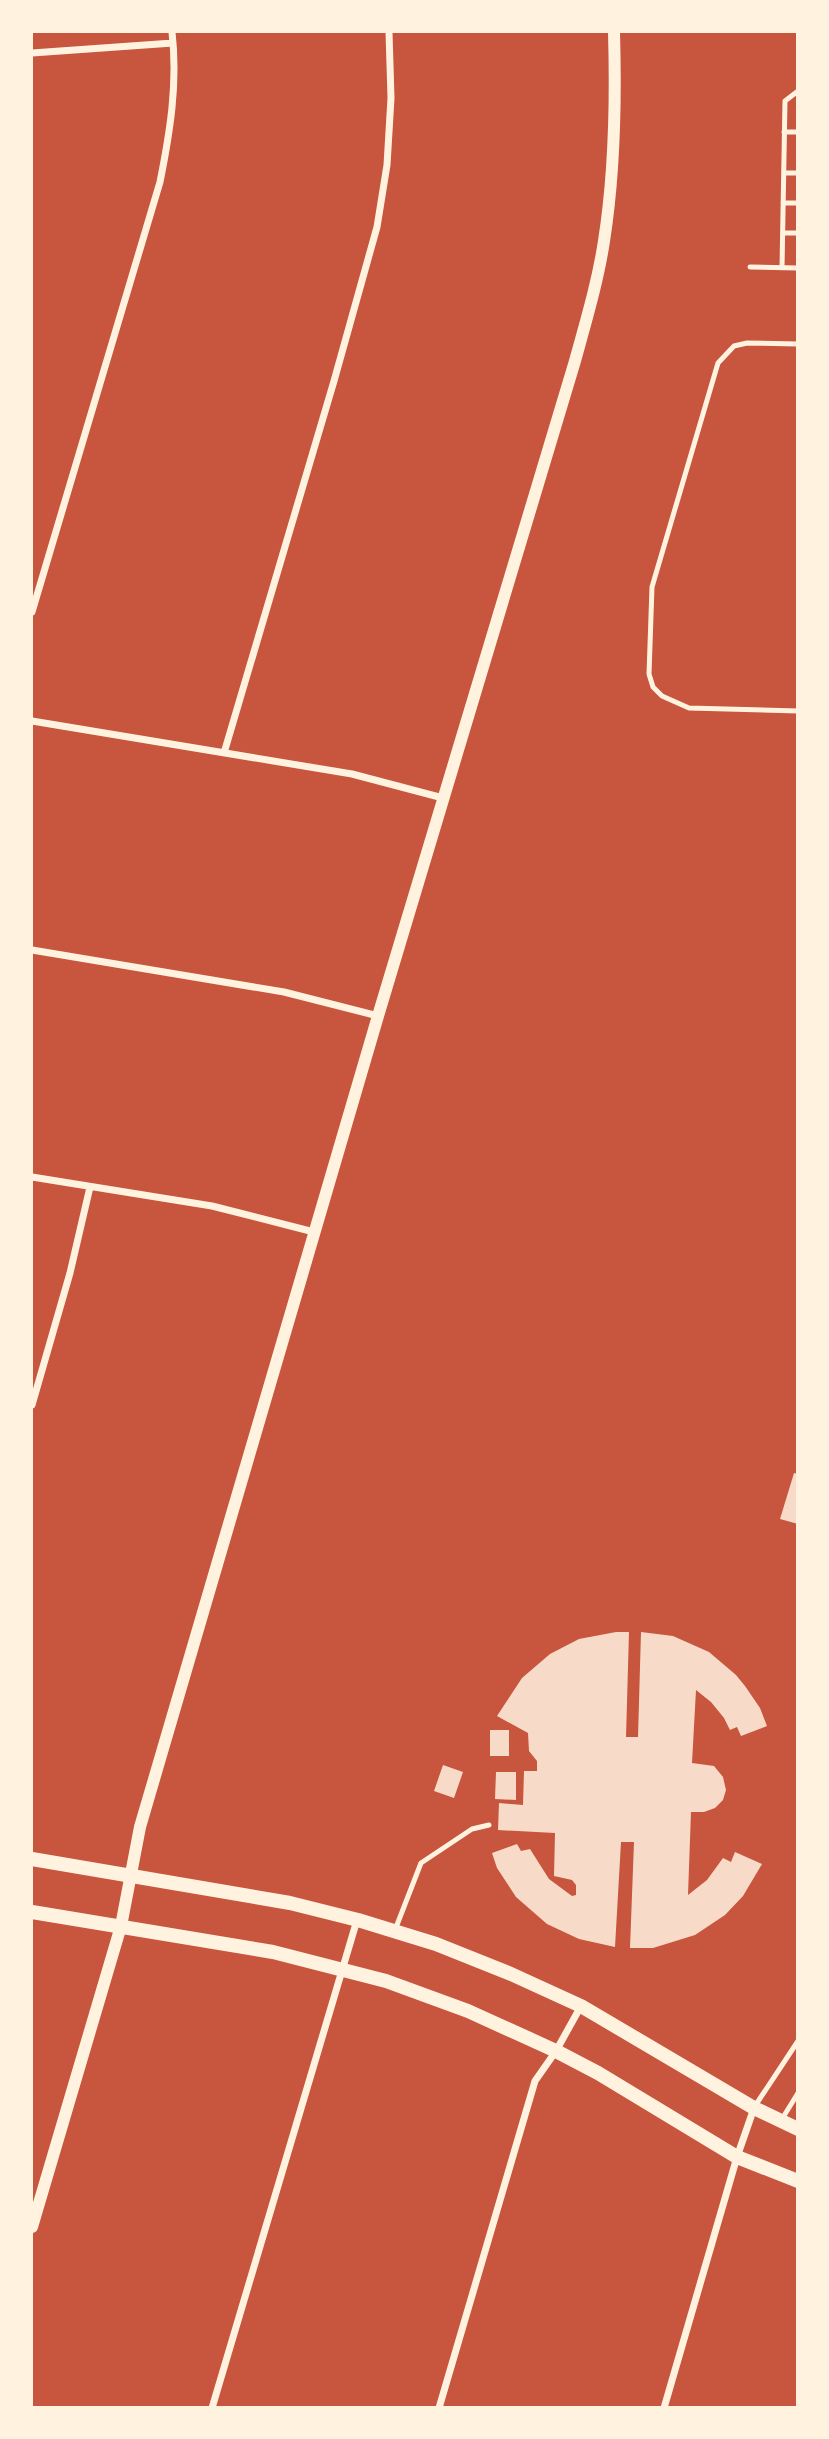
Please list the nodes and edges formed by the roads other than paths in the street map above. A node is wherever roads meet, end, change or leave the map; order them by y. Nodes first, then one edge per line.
1 (172, 32) edge
2 (389, 32) edge
3 (614, 32) edge
4 (173, 43) junction
5 (32, 53) edge
6 (797, 91) edge
7 (785, 132) junction
8 (797, 132) edge
9 (784, 173) junction
10 (797, 173) edge
11 (783, 203) junction
12 (797, 203) edge
13 (783, 233) junction
14 (797, 233) edge
15 (750, 267) dead end
16 (782, 268) junction
17 (797, 268) edge
18 (797, 344) edge
19 (32, 612) edge
20 (797, 711) edge
21 (32, 721) edge
22 (224, 753) junction
23 (443, 798) junction
24 (32, 950) edge
25 (378, 1017) junction
26 (32, 1177) edge
27 (90, 1187) junction
28 (314, 1231) junction
29 (32, 1405) edge
30 (489, 1825) dead end
31 (32, 1859) edge
32 (131, 1876) junction
33 (32, 1912) edge
34 (358, 1920) junction
35 (121, 1926) junction
36 (395, 1931) junction
37 (343, 1969) junction
38 (581, 2006) junction
39 (797, 2041) edge
40 (556, 2051) junction
41 (797, 2093) edge
42 (754, 2108) junction
43 (780, 2121) junction
44 (797, 2129) edge
45 (737, 2157) junction
46 (797, 2181) edge
47 (32, 2227) edge
48 (212, 2407) edge
49 (439, 2407) edge
50 (664, 2407) edge

1 - 4 street
2 - 22 street
3 - 23 street
4 - 5 street
4 - 19 street
6 - 7 lane
7 - 8 lane
7 - 9 lane
9 - 10 lane
9 - 11 lane
11 - 12 lane
11 - 13 lane
13 - 14 lane
13 - 16 lane
15 - 16 lane
16 - 17 lane
18 - 20 lane
21 - 22 street
22 - 23 street
23 - 25 street
24 - 25 street
25 - 28 street
26 - 27 street
27 - 28 street
27 - 29 street
28 - 32 street
30 - 36 lane
31 - 32 main road
32 - 34 main road
32 - 35 street
33 - 35 main road
34 - 36 main road
34 - 37 street
35 - 37 main road
35 - 47 street
36 - 38 main road
37 - 40 main road
37 - 48 street
38 - 40 street
38 - 42 main road
39 - 42 lane
40 - 45 main road
40 - 49 street
41 - 43 lane
42 - 43 main road
42 - 45 street
43 - 44 main road
45 - 46 main road
45 - 50 street

